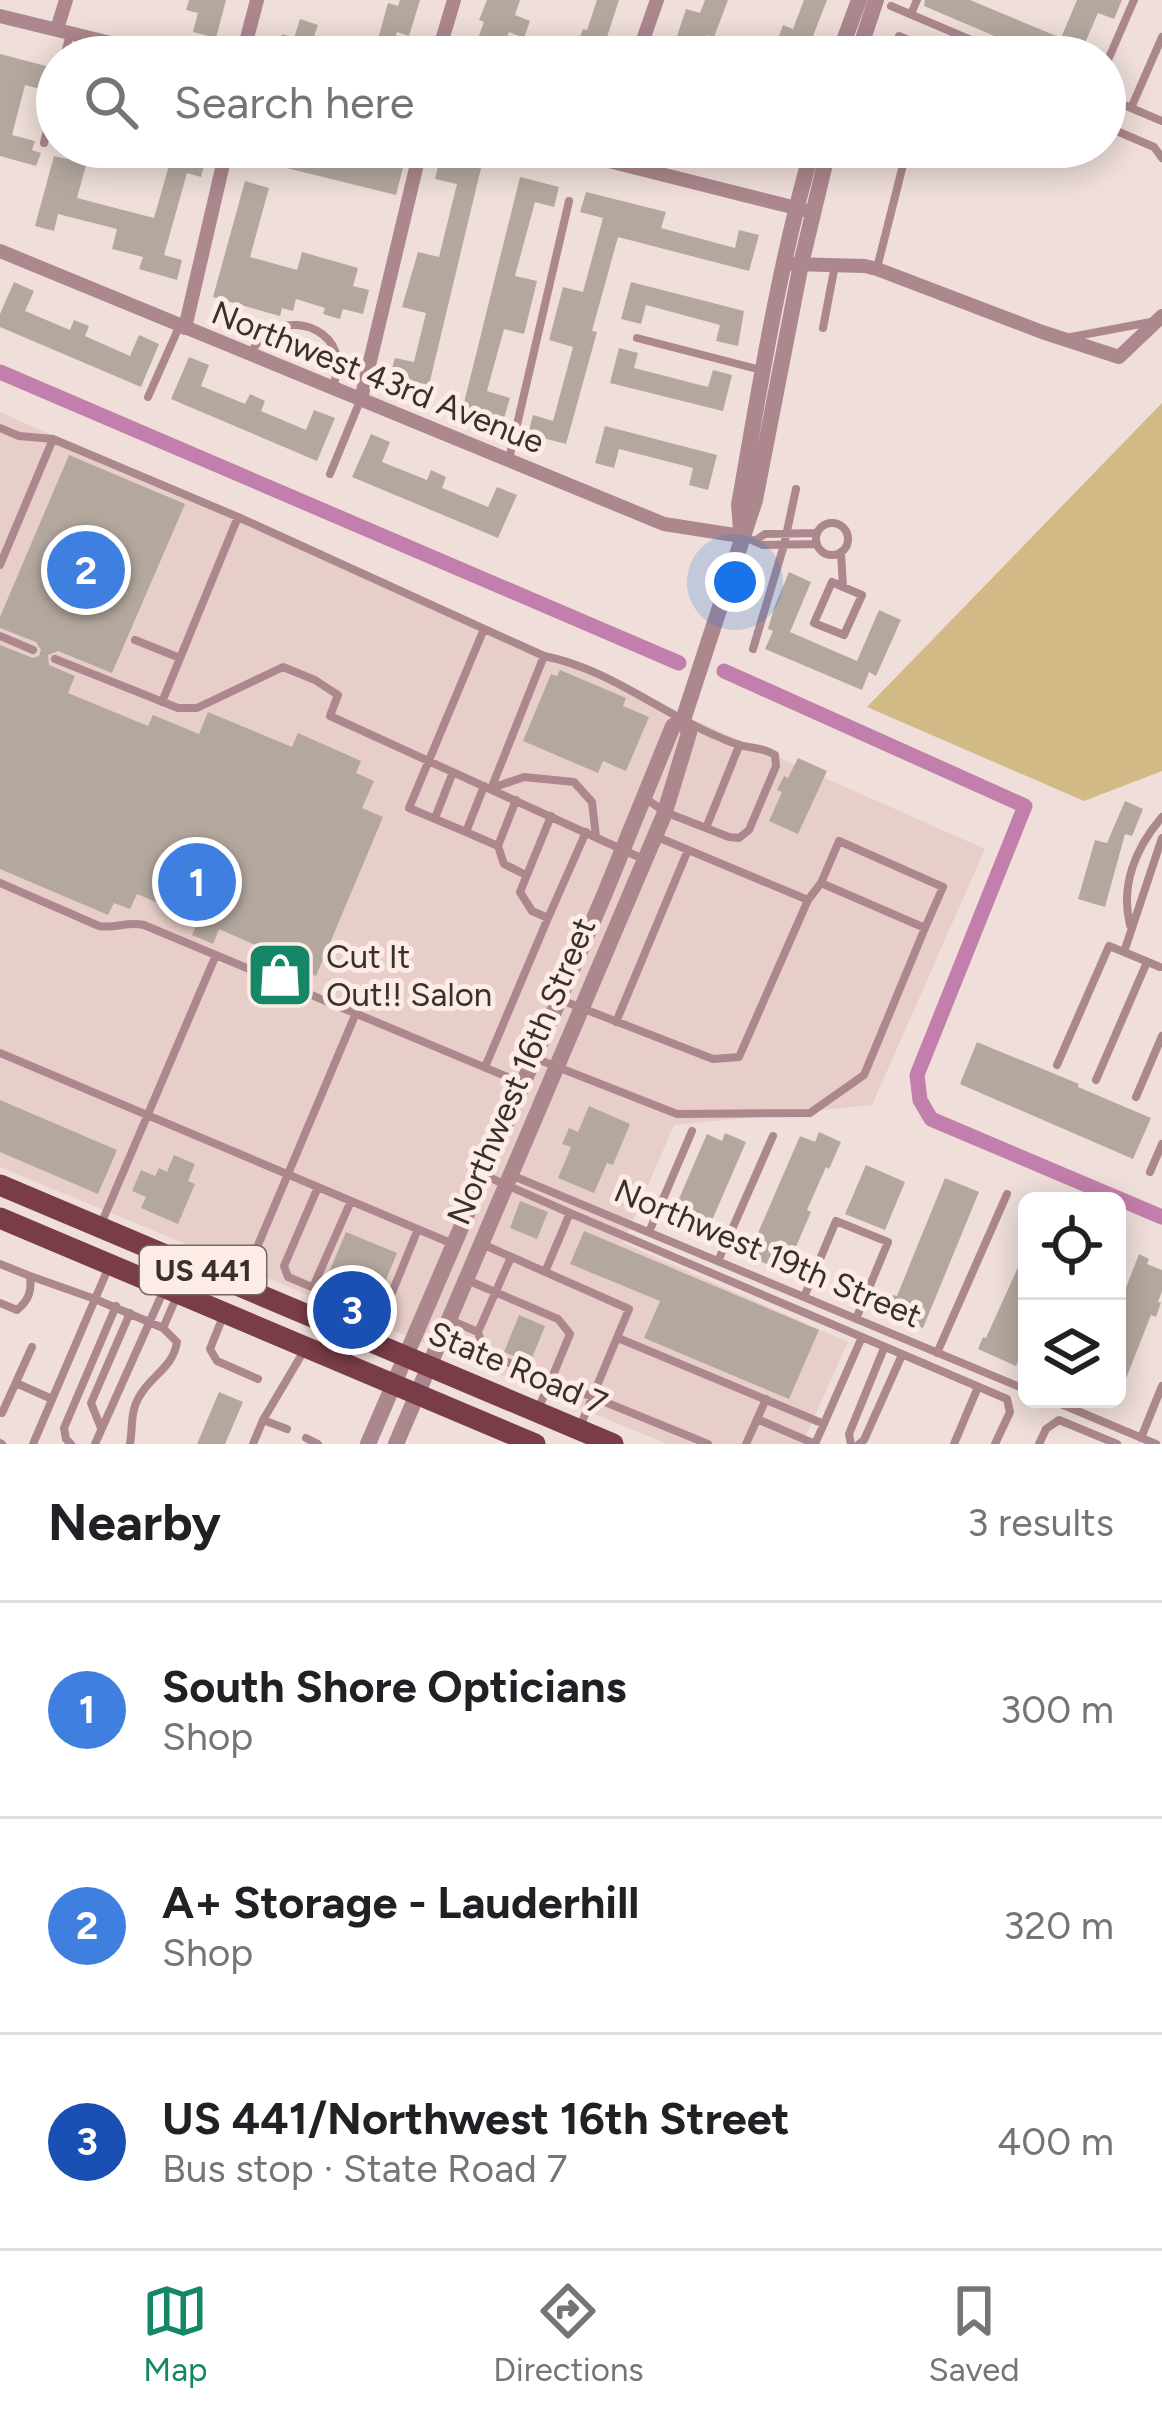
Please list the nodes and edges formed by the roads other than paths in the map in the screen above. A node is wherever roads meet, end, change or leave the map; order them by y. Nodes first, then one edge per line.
1 (66, 0) edge
2 (257, 0) edge
3 (454, 0) edge
4 (657, 0) edge
5 (859, 0) edge
6 (917, 0) edge
7 (1134, 0) edge
8 (884, 3) edge
9 (911, 14) junction
10 (0, 16) edge
11 (860, 22) junction
12 (64, 31) junction
13 (64, 36) edge
14 (84, 36) edge
15 (248, 36) edge
16 (443, 36) edge
17 (644, 36) edge
18 (851, 36) edge
19 (859, 36) edge
20 (962, 36) edge
21 (1118, 36) edge
22 (1162, 37) edge
23 (1126, 106) edge
24 (1131, 108) junction
25 (1162, 121) edge
26 (1126, 135) edge
27 (1162, 158) edge
28 (222, 168) edge
29 (416, 168) edge
30 (663, 168) edge
31 (809, 168) edge
32 (820, 168) edge
33 (902, 168) edge
34 (569, 201) dead end
35 (803, 210) junction
36 (2, 255) edge
37 (793, 264) junction
38 (835, 265) junction
39 (877, 269) junction
40 (1160, 318) edge
41 (183, 327) junction
42 (823, 328) dead end
43 (637, 338) dead end
44 (1063, 339) junction
45 (251, 355) junction
46 (772, 373) junction
47 (333, 388) junction
48 (148, 397) dead end
49 (361, 400) junction
50 (0, 428) edge
51 (53, 439) junction
52 (508, 460) junction
53 (329, 474) dead end
54 (796, 489) dead end
55 (238, 518) junction
56 (786, 534) junction
57 (748, 538) junction
58 (817, 538) junction
59 (784, 545) junction
60 (841, 552) junction
61 (0, 565) edge
62 (843, 586) junction
63 (484, 629) junction
64 (0, 636) edge
65 (135, 640) dead end
66 (753, 649) dead end
67 (33, 650) dead end
68 (544, 656) junction
69 (181, 658) junction
70 (56, 659) dead end
71 (162, 702) junction
72 (683, 720) junction
73 (739, 745) junction
74 (428, 760) junction
75 (453, 772) junction
76 (487, 787) junction
77 (644, 797) junction
78 (516, 800) junction
79 (665, 812) junction
80 (551, 816) junction
81 (1162, 817) edge
82 (435, 818) junction
83 (706, 828) junction
84 (466, 832) junction
85 (586, 832) junction
86 (654, 836) junction
87 (596, 837) junction
88 (1162, 838) edge
89 (497, 846) junction
90 (623, 849) junction
91 (688, 850) junction
92 (644, 859) junction
93 (526, 875) junction
94 (0, 883) edge
95 (821, 883) junction
96 (808, 900) junction
97 (548, 919) junction
98 (926, 928) junction
99 (1131, 929) junction
100 (1124, 952) junction
101 (216, 955) junction
102 (1147, 962) junction
103 (1161, 966) edge
104 (560, 1000) junction
105 (580, 1008) junction
106 (356, 1013) junction
107 (616, 1022) junction
108 (1162, 1036) edge
109 (0, 1053) edge
110 (535, 1058) junction
111 (1057, 1065) dead end
112 (555, 1066) junction
113 (485, 1067) junction
114 (1096, 1081) dead end
115 (524, 1083) junction
116 (545, 1092) junction
117 (1136, 1096) dead end
118 (148, 1115) junction
119 (692, 1131) dead end
120 (773, 1136) dead end
121 (1162, 1144) edge
122 (486, 1171) junction
123 (1150, 1172) dead end
124 (288, 1174) junction
125 (508, 1179) junction
126 (0, 1185) edge
127 (318, 1187) junction
128 (1007, 1194) dead end
129 (351, 1201) junction
130 (570, 1213) junction
131 (0, 1218) edge
132 (100, 1227) junction
133 (418, 1229) junction
134 (649, 1232) junction
135 (454, 1244) junction
136 (481, 1244) junction
137 (511, 1257) junction
138 (718, 1262) junction
139 (110, 1263) junction
140 (0, 1264) edge
141 (544, 1272) junction
142 (29, 1276) junction
143 (466, 1279) junction
144 (240, 1286) junction
145 (313, 1287) junction
146 (172, 1291) junction
147 (495, 1292) junction
148 (804, 1297) junction
149 (95, 1299) junction
150 (0, 1303) edge
151 (116, 1306) junction
152 (130, 1313) junction
153 (225, 1313) junction
154 (856, 1318) junction
155 (449, 1320) junction
156 (150, 1322) junction
157 (163, 1328) junction
158 (478, 1332) junction
159 (618, 1337) junction
160 (862, 1337) junction
161 (32, 1347) dead end
162 (306, 1348) junction
163 (884, 1348) junction
164 (937, 1353) junction
165 (902, 1355) junction
166 (406, 1357) junction
167 (430, 1367) junction
168 (258, 1379) dead end
169 (551, 1379) junction
170 (16, 1383) junction
171 (394, 1384) junction
172 (1018, 1386) edge
173 (1162, 1386) edge
174 (978, 1387) junction
175 (417, 1394) junction
176 (594, 1395) junction
177 (52, 1399) junction
178 (766, 1399) junction
179 (1070, 1408) edge
180 (0, 1412) edge
181 (536, 1412) junction
182 (757, 1418) junction
183 (263, 1420) junction
184 (824, 1424) junction
185 (102, 1429) junction
186 (287, 1429) dead end
187 (579, 1430) junction
188 (306, 1438) dead end
189 (1141, 1438) junction
190 (33, 1444) edge
191 (71, 1444) edge
192 (95, 1444) edge
193 (130, 1444) edge
194 (253, 1444) edge
195 (318, 1444) edge
196 (368, 1444) edge
197 (396, 1444) edge
198 (535, 1444) edge
199 (613, 1444) edge
200 (708, 1444) edge
201 (746, 1444) edge
202 (815, 1444) edge
203 (855, 1444) edge
204 (954, 1444) edge
205 (995, 1444) edge
206 (1039, 1444) edge
207 (1116, 1444) edge
208 (1156, 1444) edge

1 - 12 street
2 - 15 street
3 - 16 street
4 - 17 street
5 - 11 street
6 - 9 lane
7 - 21 lane
8 - 9 lane
8 - 11 street
9 - 20 lane
10 - 12 street
11 - 18 street
11 - 19 street
12 - 13 lane
12 - 14 street
22 - 24 lane
23 - 24 lane
24 - 25 lane
26 - 27 lane
28 - 41 street
29 - 49 street
30 - 35 street
31 - 35 street, Northwest 16th Street
32 - 35 street, Northwest 16th Street
33 - 39 lane
34 - 52 lane
35 - 37 street, Northwest 16th Street
36 - 41 street, Northwest 43rd Avenue
37 - 38 street
37 - 46 street, Northwest 16th Street
38 - 39 street
38 - 42 lane
39 - 44 street
40 - 44 lane
40 - 44 street
41 - 45 street, Northwest 43rd Avenue
41 - 48 lane
43 - 46 lane
45 - 47 street, Northwest 43rd Avenue
45 - 47 lane
46 - 57 street, Northwest 16th Street
47 - 49 street, Northwest 43rd Avenue
49 - 52 street, Northwest 43rd Avenue
49 - 53 lane
50 - 51 lane
51 - 55 lane
51 - 61 lane
52 - 57 street, Northwest 43rd Avenue
54 - 56 lane
55 - 63 lane
55 - 69 lane
56 - 57 lane
56 - 58 lane
56 - 59 lane
57 - 59 lane
57 - 72 street, Northwest 16th Street
58 - 59 lane
58 - 60 lane
58 - 60 lane
59 - 66 lane
60 - 62 lane
62 - 62 lane
63 - 68 lane
63 - 74 lane
64 - 67 lane
65 - 69 lane
68 - 72 lane
68 - 76 lane
69 - 71 lane
70 - 71 lane
71 - 74 lane
72 - 73 lane
72 - 77 street, Northwest 16th Street
72 - 79 street, Northwest 16th Street
73 - 83 lane
73 - 83 lane
74 - 75 lane
74 - 82 lane
75 - 76 lane
75 - 82 lane
76 - 78 lane
76 - 84 lane
76 - 87 lane
77 - 79 lane
77 - 90 street, Northwest 16th Street
78 - 80 lane
78 - 89 lane
79 - 83 lane
79 - 86 street, Northwest 16th Street
80 - 85 lane
80 - 93 lane
81 - 99 lane
82 - 84 lane
84 - 89 lane
85 - 87 lane
85 - 97 lane
86 - 91 lane
86 - 92 street, Northwest 16th Street
87 - 90 lane
88 - 99 lane
89 - 93 lane
90 - 92 lane
90 - 104 street, Northwest 16th Street
91 - 96 lane
91 - 107 lane
92 - 105 street, Northwest 16th Street
93 - 97 lane
94 - 101 lane
95 - 96 lane
95 - 98 lane
95 - 98 lane
96 - 107 lane
97 - 113 lane
98 - 112 lane
99 - 100 lane
100 - 102 lane
100 - 111 lane
101 - 106 lane
101 - 118 lane
102 - 103 lane
102 - 114 lane
104 - 105 lane
104 - 110 street, Northwest 16th Street
105 - 107 lane
105 - 112 street, Northwest 16th Street
106 - 113 lane
106 - 124 lane
108 - 117 lane
109 - 118 lane
110 - 112 lane
110 - 115 street, Northwest 16th Street
112 - 116 street, Northwest 16th Street
113 - 115 lane
115 - 116 street
115 - 122 street, Northwest 16th Street
116 - 125 street, Northwest 16th Street
118 - 124 lane
118 - 132 lane
119 - 134 lane
120 - 138 lane
121 - 123 lane
122 - 125 street, Northwest 19th Street
122 - 135 street, Northwest 16th Street
124 - 127 lane
124 - 144 lane
125 - 130 lane
125 - 134 lane, Northwest 19th Street
125 - 136 street, Northwest 16th Street
126 - 132 main road, State Road 7 / US 441
127 - 129 lane
127 - 145 lane
128 - 164 lane
129 - 133 lane
129 - 145 lane
130 - 141 lane
130 - 160 lane
131 - 139 main road, State Road 7 / US 441
132 - 144 main road, State Road 7 / US 441
133 - 135 lane
133 - 145 lane
134 - 138 lane, Northwest 19th Street
135 - 166 street, Northwest 16th Street
136 - 137 lane
136 - 143 street, Northwest 16th Street
137 - 141 lane
137 - 147 lane
138 - 148 lane, Northwest 19th Street
139 - 146 main road, State Road 7 / US 441
139 - 149 lane
140 - 142 lane
141 - 159 lane
142 - 149 lane
142 - 150 lane
143 - 147 lane
143 - 155 street, Northwest 16th Street
144 - 166 main road, State Road 7 / US 441
146 - 153 main road, State Road 7 / US 441
146 - 156 lane
146 - 157 lane
147 - 158 lane
147 - 169 lane
148 - 154 lane, Northwest 19th Street
148 - 154 lane
149 - 151 lane
149 - 177 lane
151 - 152 lane
151 - 191 lane
152 - 156 lane
152 - 185 lane
153 - 162 main road, State Road 7 / US 441
153 - 168 lane
154 - 164 lane, Northwest 19th Street
155 - 158 lane
155 - 167 street, Northwest 16th Street
156 - 157 lane
156 - 185 lane
157 - 193 lane
158 - 169 lane
159 - 176 lane
159 - 178 lane
160 - 163 lane
160 - 184 lane
161 - 170 lane
162 - 171 main road, State Road 7 / US 441
162 - 183 lane
163 - 165 lane
163 - 203 lane
164 - 172 lane, Northwest 19th Street
165 - 174 lane
165 - 203 lane
166 - 167 main road, State Road 7 / US 441
166 - 171 street, Northwest 16th Street
167 - 175 street, Northwest 16th Street
167 - 181 main road, State Road 7 / US 441
169 - 176 lane
169 - 181 lane
170 - 177 lane
170 - 180 lane
171 - 175 main road, State Road 7 / US 441
171 - 196 street, Northwest 16th Street
173 - 189 lane
174 - 204 lane
174 - 205 lane
175 - 197 street, Northwest 16th Street
175 - 198 main road, State Road 7 / US 441
176 - 187 lane
176 - 200 lane
177 - 190 lane
178 - 182 lane
178 - 184 lane
179 - 189 lane
181 - 187 main road, State Road 7 / US 441
182 - 201 lane
182 - 202 lane
183 - 186 lane
183 - 194 lane
184 - 202 lane
185 - 192 lane
187 - 199 main road, State Road 7 / US 441
188 - 195 lane
189 - 208 lane
206 - 207 lane

